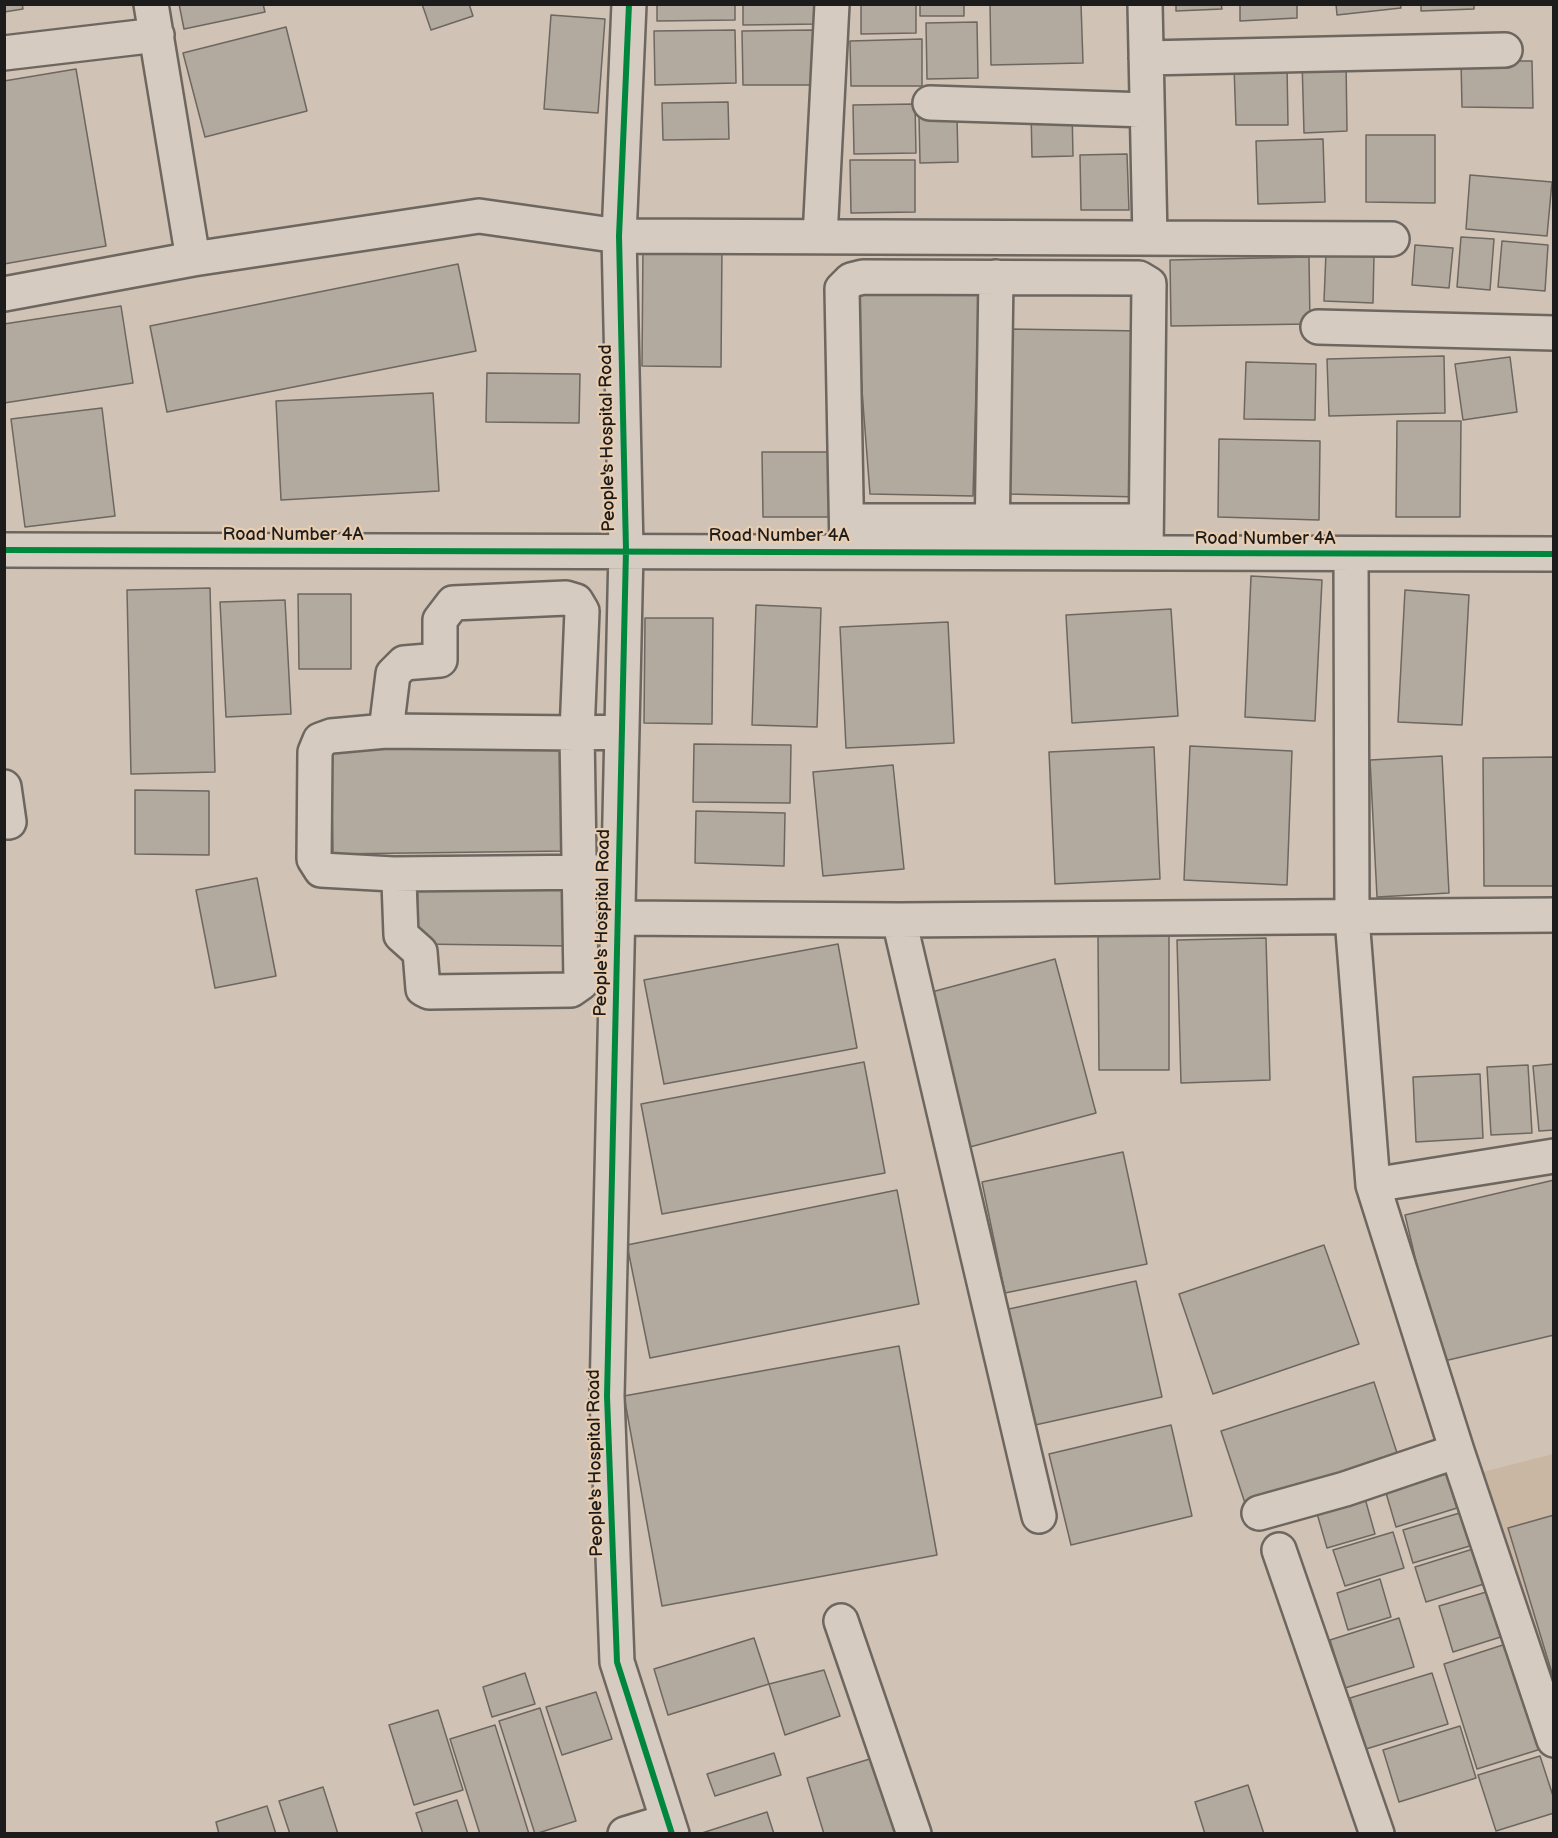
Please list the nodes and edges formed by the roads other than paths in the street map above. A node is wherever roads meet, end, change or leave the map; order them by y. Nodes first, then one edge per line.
1 (629, 4) edge
2 (832, 4) edge
3 (1145, 4) edge
4 (154, 20) edge
5 (1505, 50) dead end
6 (4, 53) edge
7 (1146, 58) junction
8 (930, 103) dead end
9 (1147, 110) junction
10 (619, 236) junction
11 (820, 237) junction
12 (1150, 238) junction
13 (1392, 239) dead end
14 (193, 259) junction
15 (996, 277) junction
16 (4, 294) edge
17 (1318, 327) dead end
18 (1554, 333) edge
19 (847, 536) junction
20 (992, 537) junction
21 (1146, 537) junction
22 (4, 550) edge
23 (626, 550) junction
24 (1352, 554) junction
25 (1554, 554) edge
26 (386, 730) junction
27 (622, 732) junction
28 (577, 733) junction
29 (4, 787) edge
30 (9, 822) dead end
31 (579, 872) junction
32 (619, 872) junction
33 (393, 874) junction
34 (1554, 915) edge
35 (618, 918) junction
36 (1352, 918) junction
37 (899, 920) junction
38 (1554, 1156) edge
39 (1373, 1185) junction
40 (1457, 1451) junction
41 (1259, 1513) dead end
42 (1039, 1516) dead end
43 (1279, 1550) dead end
44 (841, 1621) dead end
45 (1554, 1740) edge
46 (670, 1827) edge
47 (625, 1833) edge
48 (914, 1833) edge
49 (1377, 1833) edge

1 - 10 street, People's Hospital Road
2 - 11 street
3 - 7 street
4 - 6 street
4 - 14 street
5 - 7 street
7 - 9 street
8 - 9 street
9 - 12 street
10 - 11 street
10 - 14 street
10 - 23 street, People's Hospital Road
11 - 12 street
12 - 13 street
14 - 16 street
15 - 19 street
15 - 20 street
15 - 21 street
17 - 18 street
19 - 20 street, Road Number 4A
19 - 23 street, Road Number 4A
20 - 21 street, Road Number 4A
21 - 24 street, Road Number 4A
22 - 23 street, Road Number 4A
23 - 27 street, People's Hospital Road
24 - 25 street, Road Number 4A
24 - 36 street
26 - 28 street
26 - 28 street
26 - 33 street
27 - 28 street
27 - 32 street, People's Hospital Road
28 - 31 street
29 - 30 street
31 - 32 street
31 - 33 street
31 - 33 street
32 - 35 street, People's Hospital Road
34 - 36 street
35 - 37 street
35 - 46 street, People's Hospital Road
36 - 37 street
36 - 39 street
37 - 42 street
38 - 39 street
39 - 40 street
40 - 41 street
40 - 45 street
43 - 49 street
44 - 48 street
46 - 47 street

